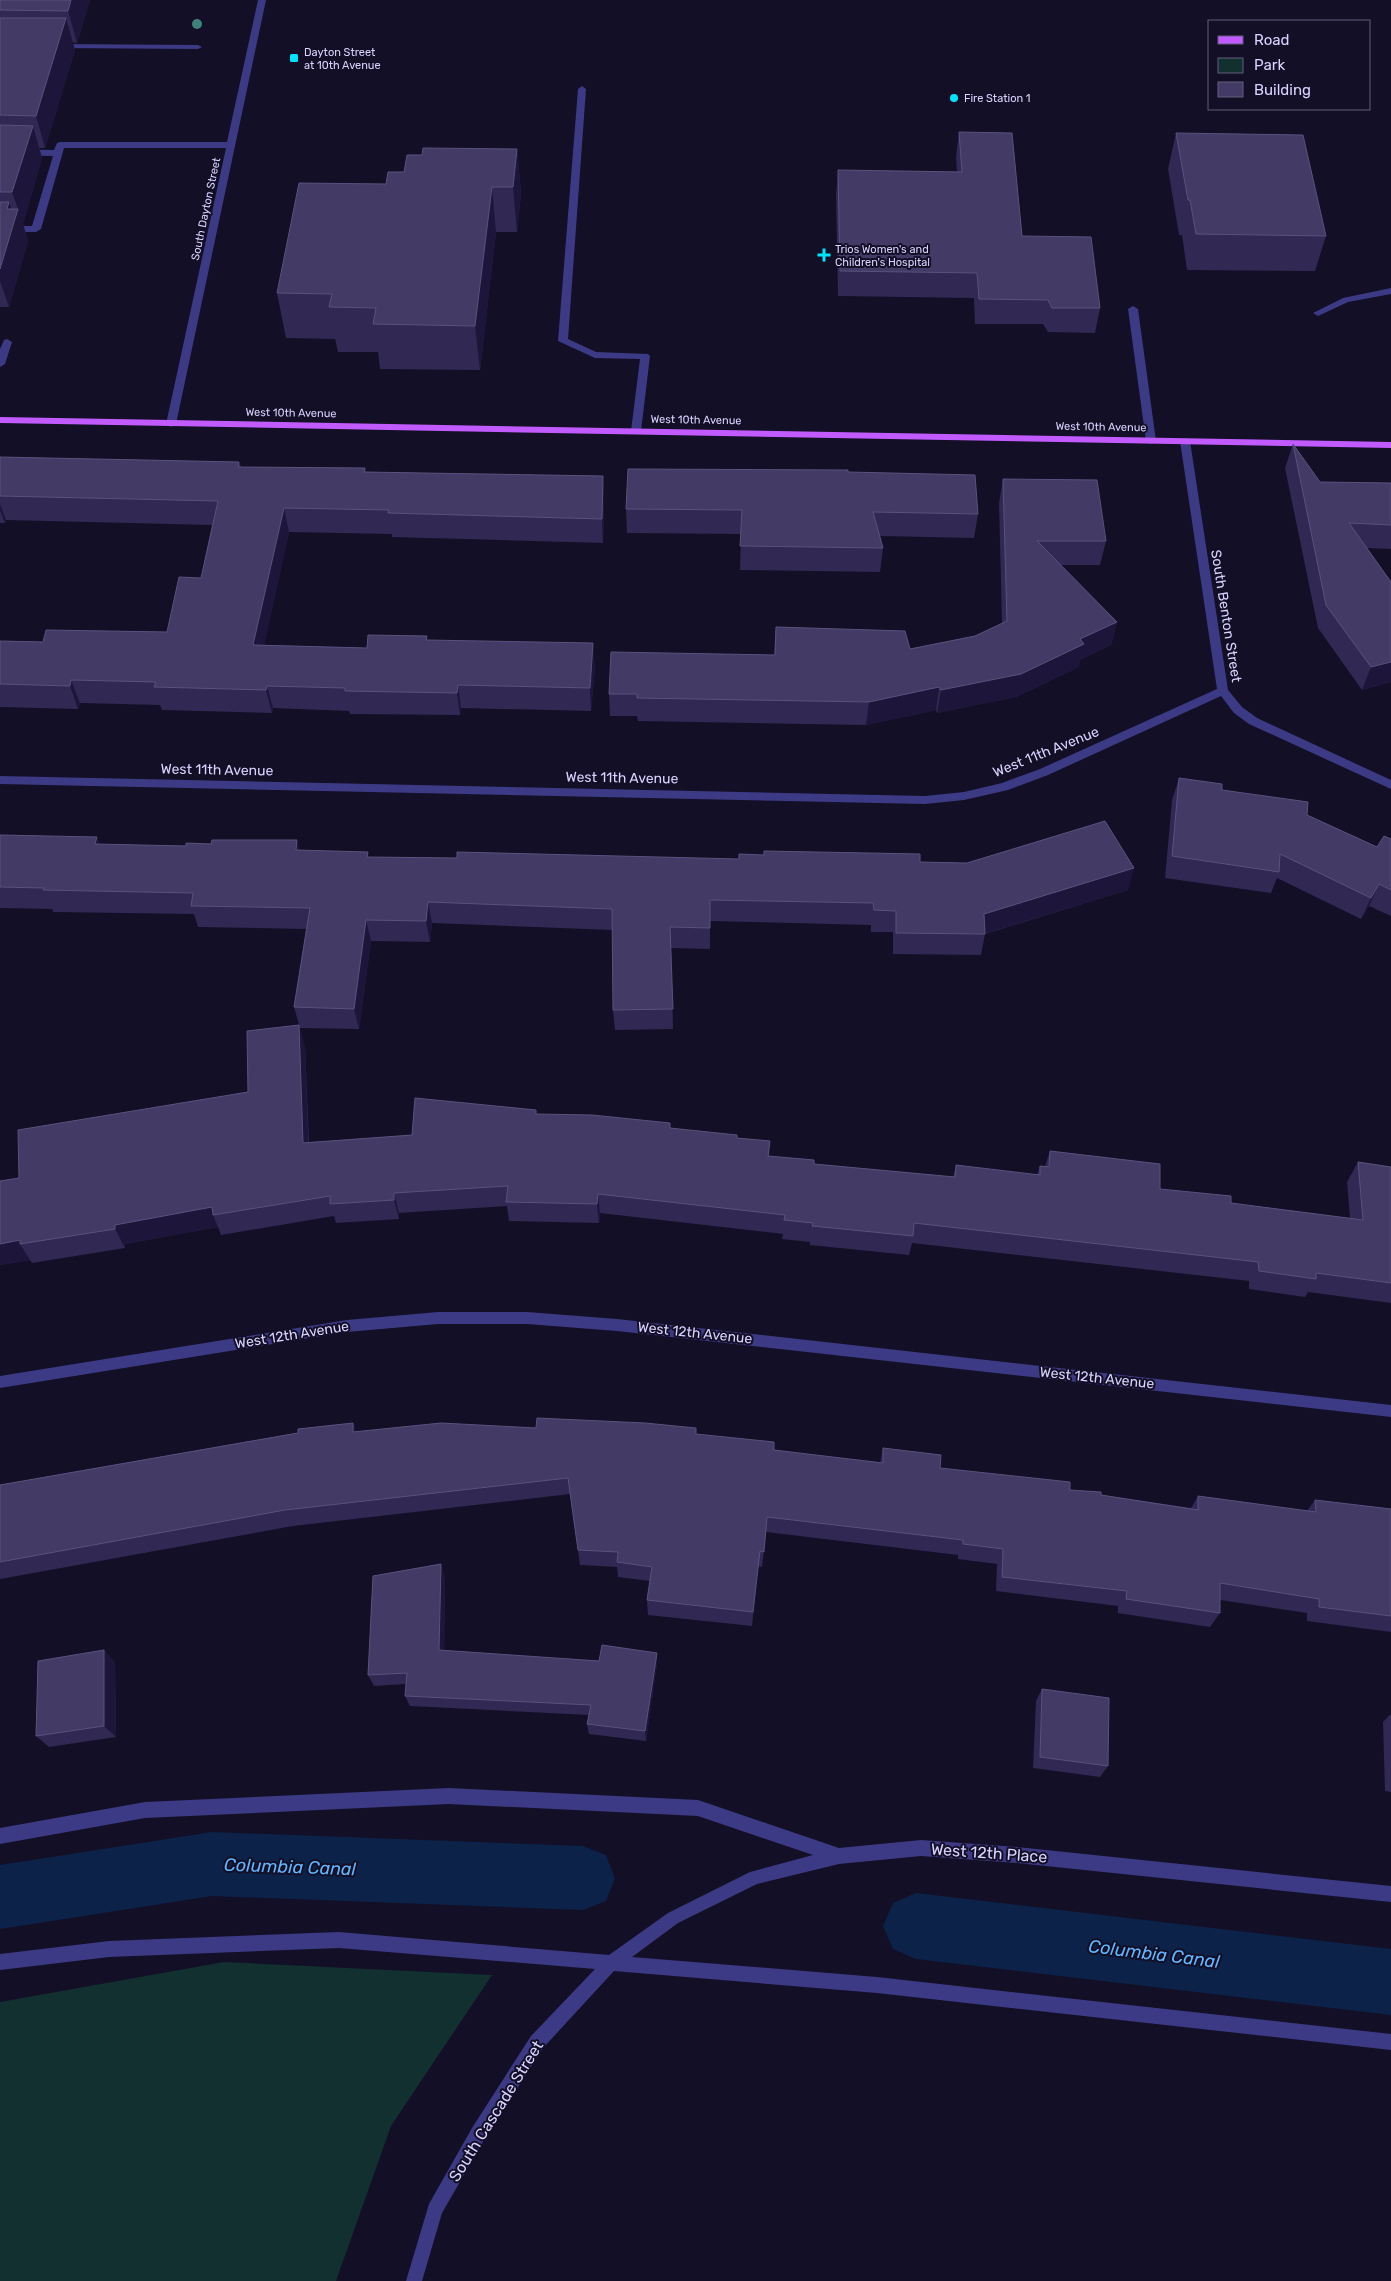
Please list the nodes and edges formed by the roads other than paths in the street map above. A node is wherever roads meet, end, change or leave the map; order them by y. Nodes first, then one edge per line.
1 (262, 0) edge
2 (46, 46) edge
3 (198, 47) dead end
4 (582, 89) dead end
5 (231, 145) junction
6 (0, 152) edge
7 (58, 153) junction
8 (0, 229) edge
9 (1391, 291) edge
10 (1133, 309) dead end
11 (1318, 313) dead end
12 (7, 342) dead end
13 (0, 364) edge
14 (0, 420) edge
15 (172, 424) junction
16 (636, 431) junction
17 (1151, 441) junction
18 (1185, 441) junction
19 (1391, 445) edge
20 (1222, 691) junction
21 (0, 780) edge
22 (1391, 785) edge
23 (0, 1382) edge
24 (1391, 1411) edge
25 (0, 1836) edge
26 (839, 1856) junction
27 (1391, 1894) edge
28 (0, 1962) edge
29 (612, 1962) junction
30 (1391, 2042) edge
31 (414, 2281) edge

1 - 5 street, South Dayton Street
2 - 3 street
4 - 16 street
5 - 7 street
5 - 15 street, South Dayton Street
6 - 7 street
7 - 8 street
9 - 11 street
10 - 17 street
12 - 13 street
14 - 15 main road, West 10th Avenue
15 - 16 main road, West 10th Avenue
16 - 17 main road, West 10th Avenue
17 - 18 main road, West 10th Avenue
18 - 19 main road, West 10th Avenue
18 - 20 street, South Benton Street
20 - 21 street, West 11th Avenue
20 - 22 street, South Benton Street
23 - 24 street, West 12th Avenue
25 - 26 street
26 - 27 street, West 12th Place
26 - 29 street, West 12th Place
28 - 29 street
29 - 30 street
29 - 31 street, South Cascade Street

